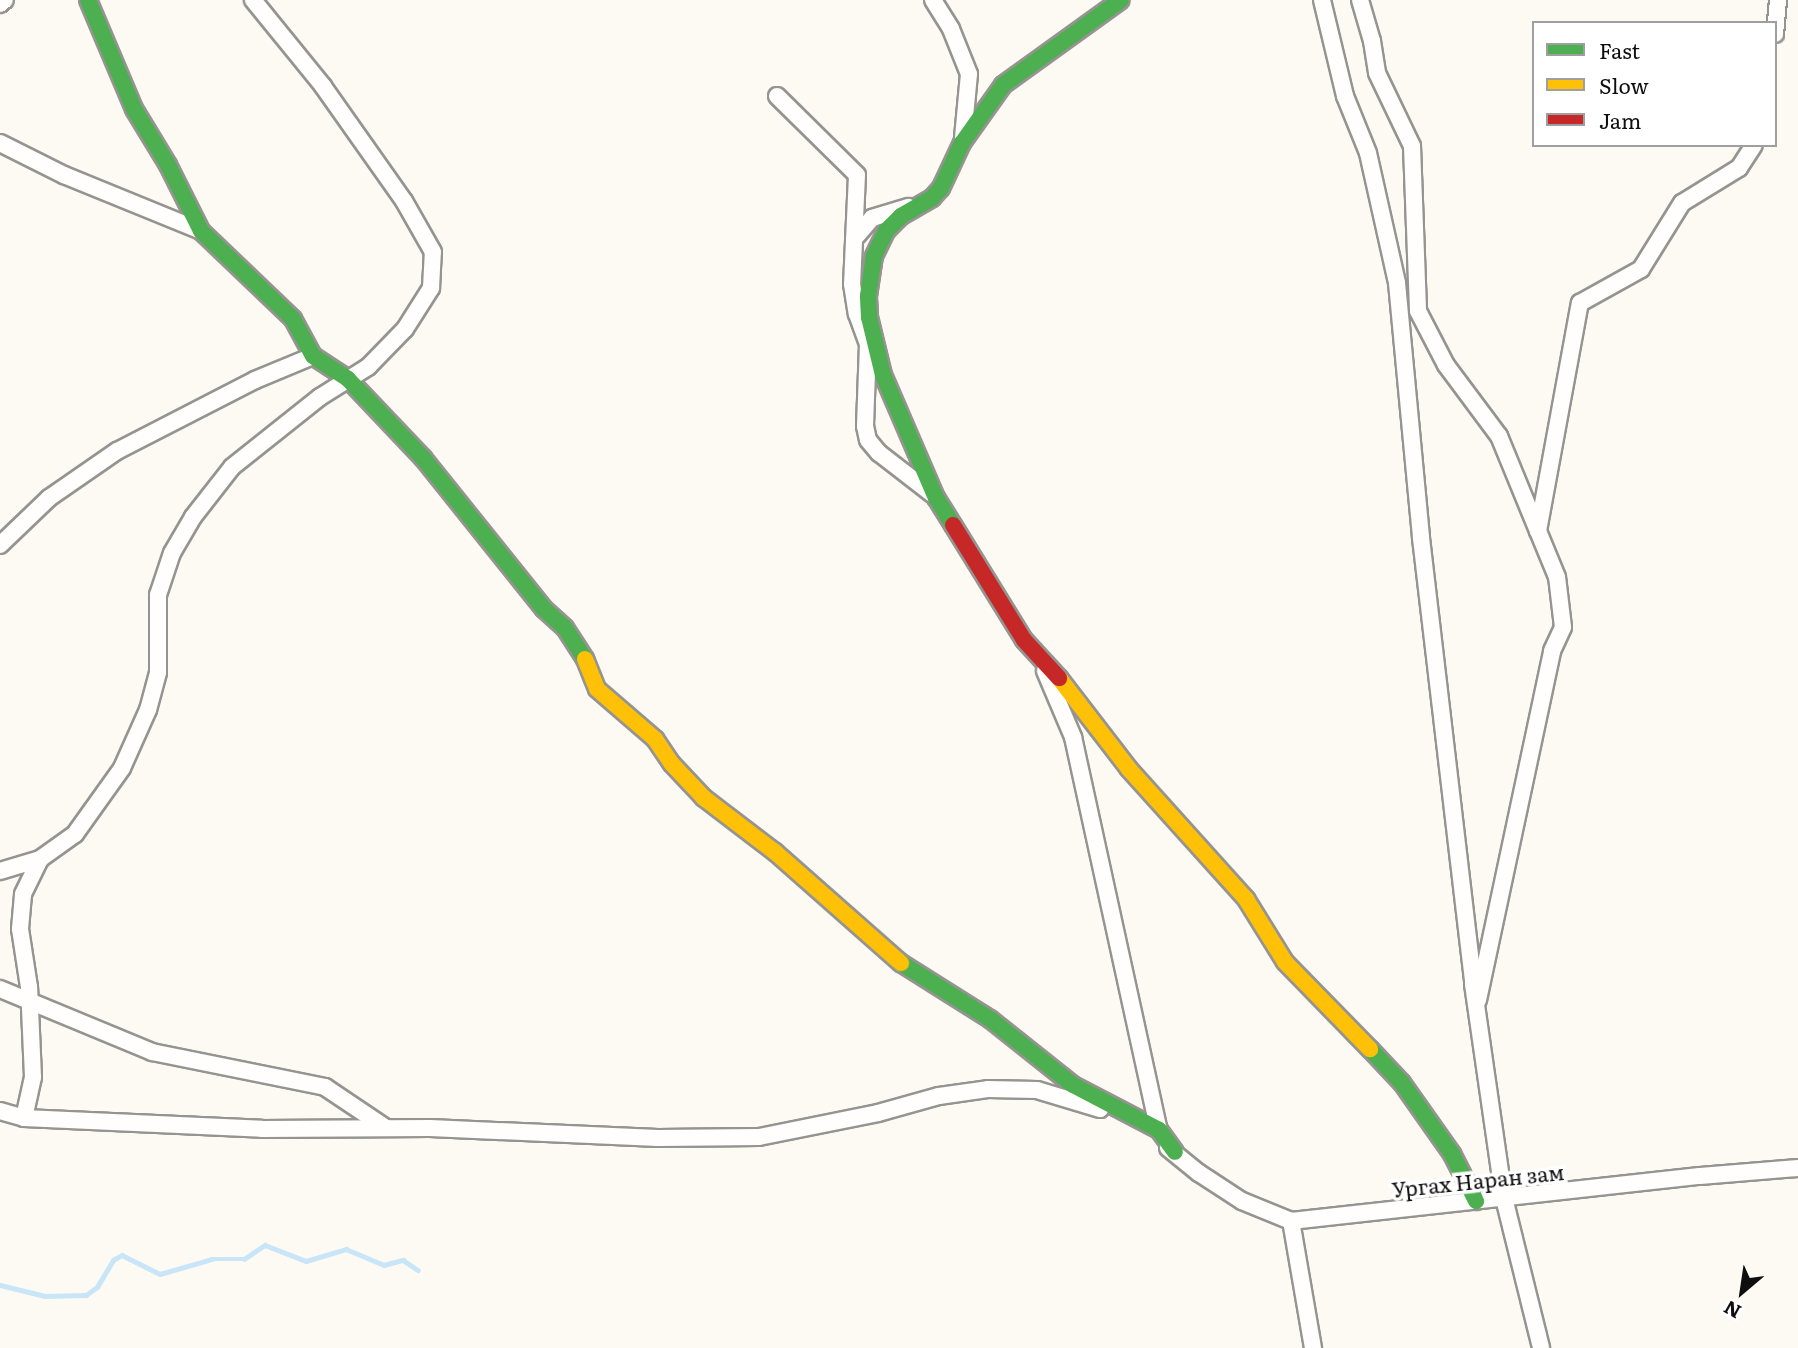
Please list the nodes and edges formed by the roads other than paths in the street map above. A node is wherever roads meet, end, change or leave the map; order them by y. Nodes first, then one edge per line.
1 (5, 0) edge
2 (88, 0) edge
3 (253, 0) edge
4 (933, 0) edge
5 (1121, 0) edge
6 (1322, 0) edge
7 (1360, 0) edge
8 (1778, 0) edge
9 (0, 4) edge
10 (1776, 21) edge
11 (777, 96) dead end
12 (962, 143) junction
13 (0, 144) edge
14 (1753, 147) edge
15 (917, 205) junction
16 (201, 231) junction
17 (853, 240) junction
18 (869, 317) junction
19 (313, 356) junction
20 (348, 379) junction
21 (936, 498) junction
22 (1538, 531) junction
23 (0, 545) edge
24 (1039, 660) junction
25 (40, 859) junction
26 (0, 871) edge
27 (0, 989) edge
28 (30, 1000) junction
29 (1478, 1004) junction
30 (0, 1098) edge
31 (9, 1112) edge
32 (386, 1128) junction
33 (1159, 1130) junction
34 (1175, 1152) junction
35 (1798, 1168) edge
36 (1504, 1198) junction
37 (1476, 1201) junction
38 (1291, 1222) junction
39 (1313, 1348) edge
40 (1541, 1348) edge

1 - 9 street
2 - 16 street
3 - 20 street
4 - 12 street
5 - 12 street
6 - 29 street
7 - 22 street
8 - 10 street
11 - 17 street
12 - 15 street
13 - 16 street
14 - 22 street
15 - 17 street
15 - 18 street
16 - 19 street
17 - 18 street
17 - 21 street
18 - 21 street
19 - 20 street
19 - 23 street
20 - 25 street
20 - 33 street
21 - 24 street
22 - 29 street
24 - 33 street
24 - 37 street
25 - 26 street
25 - 28 street
27 - 28 street
28 - 31 street
28 - 32 street
29 - 36 street
30 - 31 street
31 - 32 street
32 - 34 street
33 - 34 street
34 - 38 street
35 - 36 street, Ургах Наран зам
36 - 37 street, Ургах Наран зам
36 - 40 street
37 - 38 street, Ургах Наран зам
38 - 39 street

